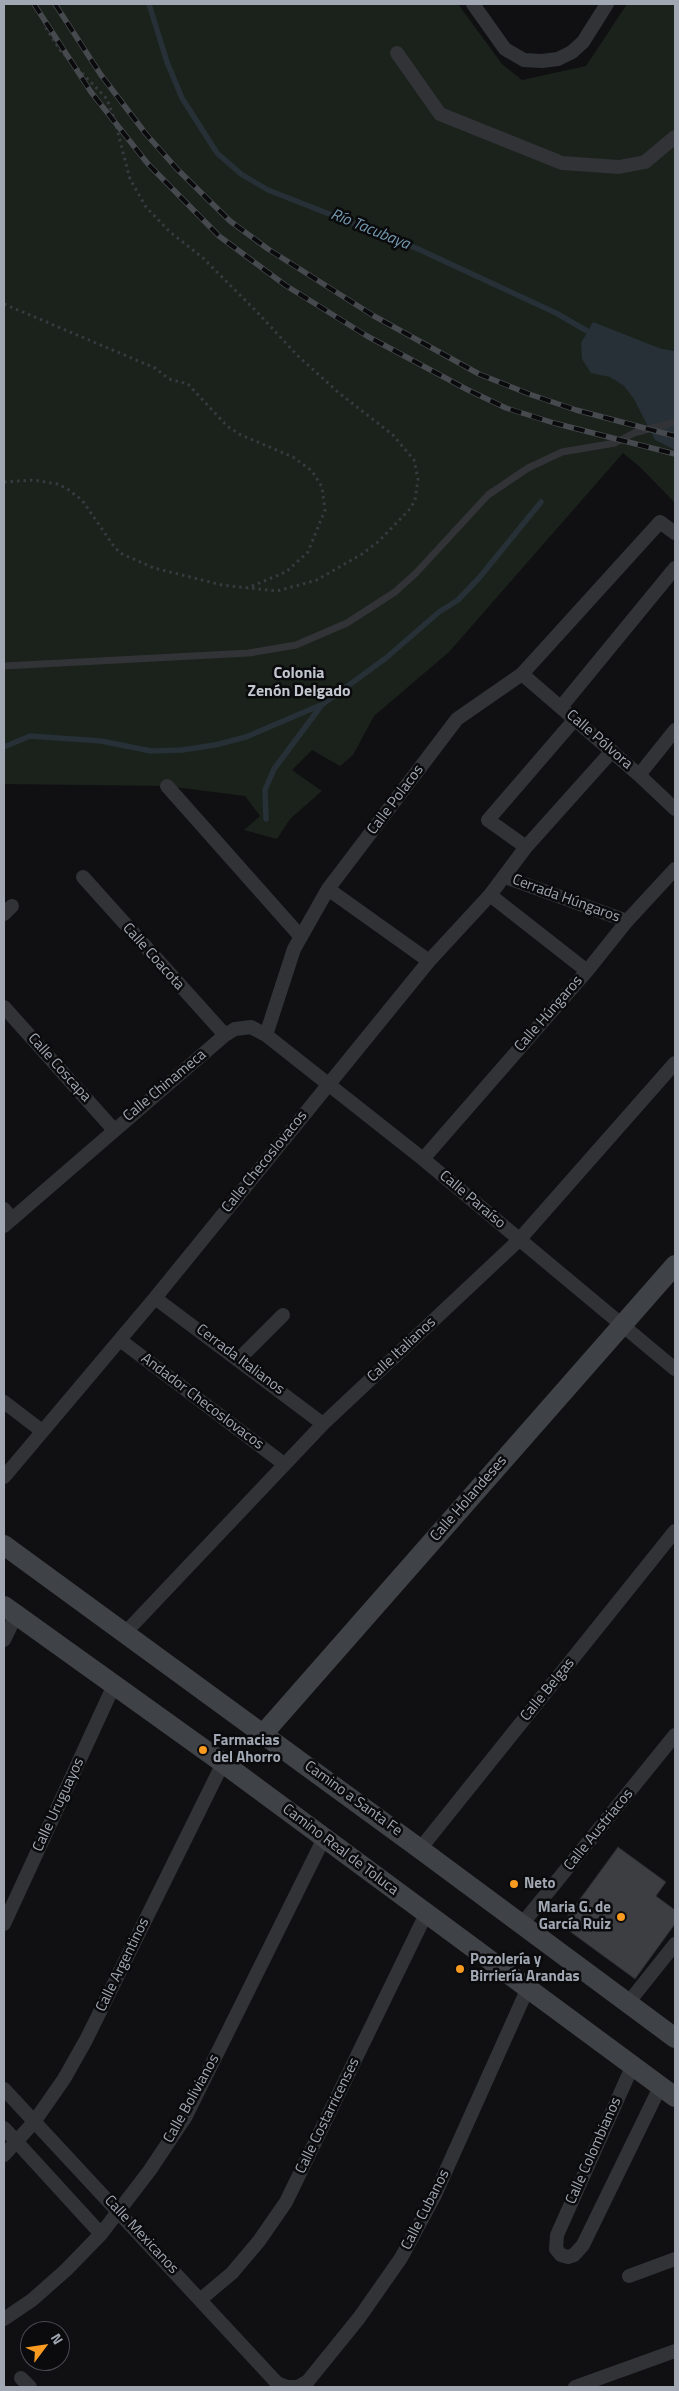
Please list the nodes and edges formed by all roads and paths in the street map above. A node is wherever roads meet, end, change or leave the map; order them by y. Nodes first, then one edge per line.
1 (37, 4) edge
2 (473, 4) edge
3 (608, 4) edge
4 (397, 53) dead end
5 (675, 137) edge
6 (4, 304) edge
7 (675, 422) edge
8 (4, 482) edge
9 (675, 533) edge
10 (675, 568) edge
11 (244, 589) junction
12 (4, 666) edge
13 (522, 674) junction
14 (561, 707) junction
15 (575, 719) junction
16 (675, 730) edge
17 (612, 751) junction
18 (639, 775) junction
19 (167, 786) dead end
20 (675, 809) edge
21 (526, 847) junction
22 (675, 869) edge
23 (505, 877) junction
24 (82, 878) dead end
25 (328, 889) junction
26 (490, 896) junction
27 (627, 920) junction
28 (297, 943) junction
29 (429, 962) junction
30 (587, 971) junction
31 (4, 1007) edge
32 (225, 1035) junction
33 (266, 1035) junction
34 (675, 1063) edge
35 (328, 1084) junction
36 (114, 1130) junction
37 (424, 1159) junction
38 (7, 1218) edge
39 (519, 1240) junction
40 (675, 1265) edge
41 (155, 1298) junction
42 (283, 1314) dead end
43 (622, 1325) junction
44 (120, 1340) junction
45 (239, 1359) junction
46 (675, 1369) edge
47 (4, 1402) edge
48 (323, 1424) junction
49 (42, 1431) junction
50 (284, 1464) junction
51 (4, 1477) edge
52 (675, 1531) edge
53 (4, 1545) edge
54 (10, 1610) edge
55 (125, 1634) junction
56 (4, 1640) edge
57 (114, 1685) junction
58 (264, 1734) junction
59 (675, 1735) edge
60 (223, 1763) junction
61 (324, 1838) junction
62 (420, 1848) junction
63 (426, 1914) junction
64 (4, 1924) edge
65 (522, 1924) junction
66 (675, 1944) edge
67 (527, 1990) junction
68 (628, 2003) junction
69 (675, 2038) edge
70 (632, 2067) junction
71 (4, 2088) edge
72 (668, 2092) edge
73 (34, 2122) junction
74 (4, 2128) edge
75 (17, 2142) junction
76 (4, 2155) edge
77 (119, 2212) junction
78 (101, 2234) junction
79 (675, 2259) edge
80 (629, 2276) dead end
81 (201, 2299) junction
82 (4, 2319) edge
83 (675, 2351) edge
84 (277, 2382) joint
85 (575, 2387) edge

1 - 11 path
2 - 3 street
4 - 5 street
6 - 11 path
7 - 12 lane
8 - 11 path
9 - 13 street, Calle Polacos
10 - 14 street
13 - 14 street, Calle Pólvora
13 - 25 street, Calle Polacos
14 - 15 street, Calle Pólvora
15 - 17 street, Calle Pólvora
15 - 21 street
16 - 18 street
17 - 18 street, Calle Pólvora
17 - 21 street, Calle Checoslovacos
18 - 20 street, Calle Pólvora
19 - 28 street
21 - 23 street, Calle Checoslovacos
22 - 27 street, Calle Húngaros
23 - 26 street, Calle Checoslovacos
23 - 27 street, Cerrada Húngaros
24 - 32 street, Calle Coacota
25 - 28 street, Calle Polacos
25 - 29 street
26 - 29 street, Calle Checoslovacos
26 - 30 street, Cerrada Húngaros
27 - 30 street, Calle Húngaros
28 - 33 street
29 - 35 street, Calle Checoslovacos
30 - 37 street, Calle Húngaros
31 - 36 street, Calle Coscapa
32 - 33 street, Calle Chinameca
32 - 36 street, Calle Chinameca
33 - 35 street, Calle Paraíso
34 - 39 street, Calle Italianos
35 - 37 street, Calle Paraíso
35 - 41 street, Calle Checoslovacos
36 - 38 street, Calle Chinameca
37 - 39 street, Calle Paraíso
39 - 43 street, Calle Paraíso
39 - 48 street, Calle Italianos
40 - 43 main road, Calle Holandeses
41 - 44 street, Calle Checoslovacos
41 - 45 street, Cerrada Italianos
42 - 45 street
43 - 46 street, Calle Paraíso
43 - 58 main road, Calle Holandeses
44 - 49 street, Calle Checoslovacos
44 - 50 street, Andador Checoslovacos
45 - 48 street, Cerrada Italianos
47 - 49 street
48 - 50 street, Calle Italianos
49 - 51 street, Calle Checoslovacos
50 - 55 street, Calle Italianos
52 - 62 street, Calle Belgas
53 - 55 main road, Camino a Santa Fe
54 - 56 street
54 - 57 main road, Camino Real de Toluca
55 - 58 main road, Camino a Santa Fe
57 - 60 main road, Camino Real de Toluca
57 - 64 street, Calle Uruguayos
58 - 62 main road, Camino a Santa Fe
59 - 65 street, Calle Austriacos
60 - 61 main road, Camino Real de Toluca
60 - 73 street, Calle Argentinos
61 - 63 main road, Camino Real de Toluca
61 - 77 street, Calle Bolivianos
62 - 65 main road, Camino a Santa Fe
63 - 67 main road, Camino Real de Toluca
63 - 81 street, Calle Costarricenses
65 - 68 main road, Camino a Santa Fe
66 - 68 street
67 - 70 main road, Camino Real de Toluca
67 - 84 street, Calle Cubanos
68 - 69 main road, Camino a Santa Fe
70 - 72 main road, Camino Real de Toluca
70 - 72 street, Calle Colombianos
71 - 73 street, Calle Mexicanos
73 - 75 street, Calle Argentinos
73 - 77 street, Calle Mexicanos
74 - 75 street
75 - 76 street, Calle Argentinos
75 - 78 street
77 - 78 street, Calle Bolivianos
77 - 81 street, Calle Mexicanos
78 - 82 street, Calle Bolivianos
79 - 80 street
81 - 84 street, Calle Mexicanos
83 - 85 street

